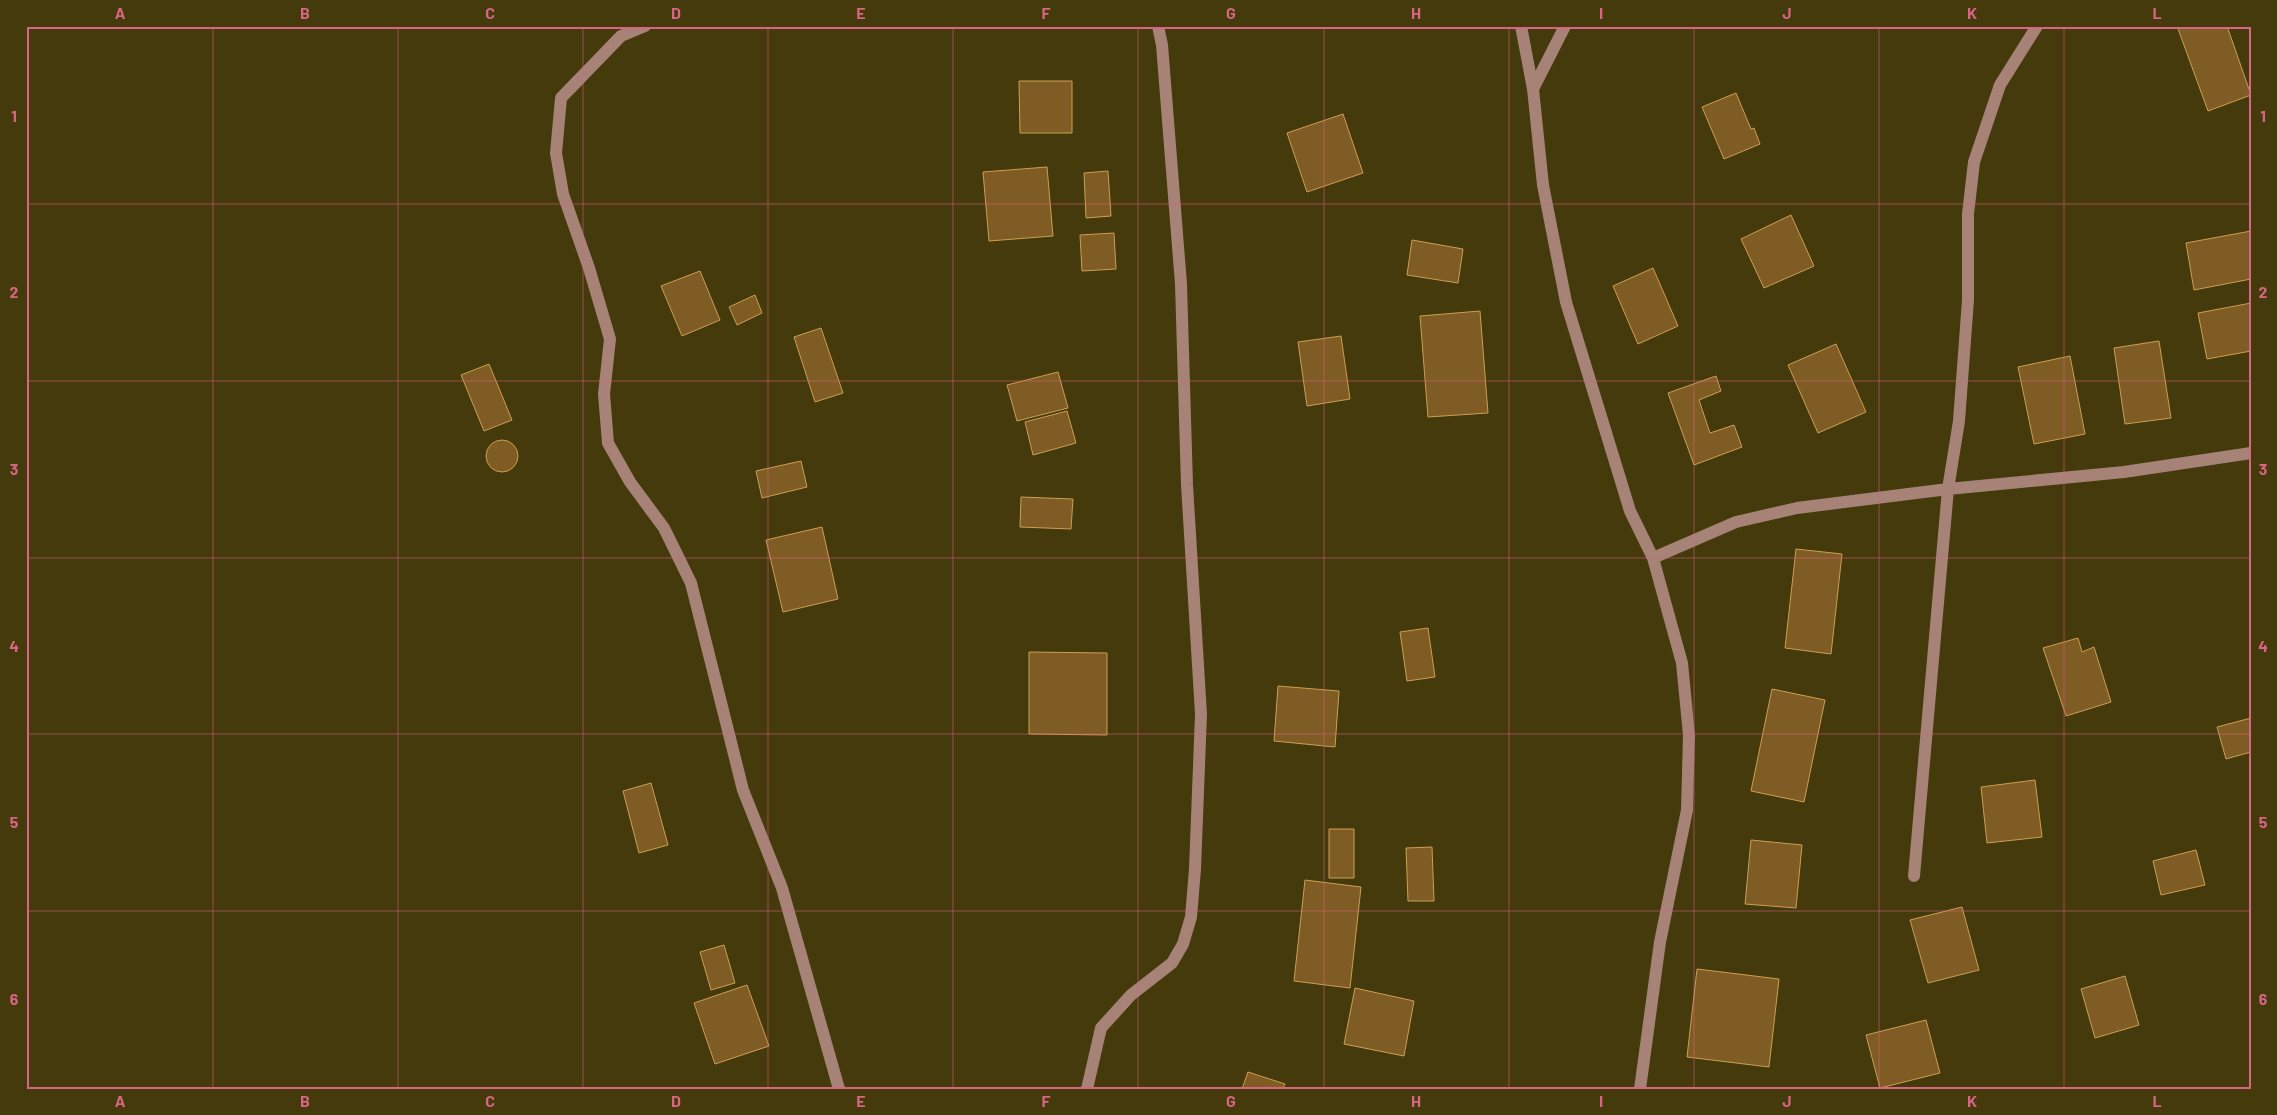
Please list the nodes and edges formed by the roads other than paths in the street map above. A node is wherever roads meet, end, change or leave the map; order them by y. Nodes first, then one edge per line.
1 (645, 26) edge
2 (1158, 26) edge
3 (1520, 26) edge
4 (1565, 26) edge
5 (2037, 26) edge
6 (1533, 89) junction
7 (2251, 453) edge
8 (1948, 489) junction
9 (1653, 558) junction
10 (1914, 876) dead end
11 (839, 1089) edge
12 (1087, 1089) edge
13 (1640, 1089) edge

1 - 11 street
2 - 12 street
3 - 6 street
4 - 6 street
5 - 8 street
6 - 9 street
7 - 8 street
8 - 9 street
8 - 10 street
9 - 13 street

